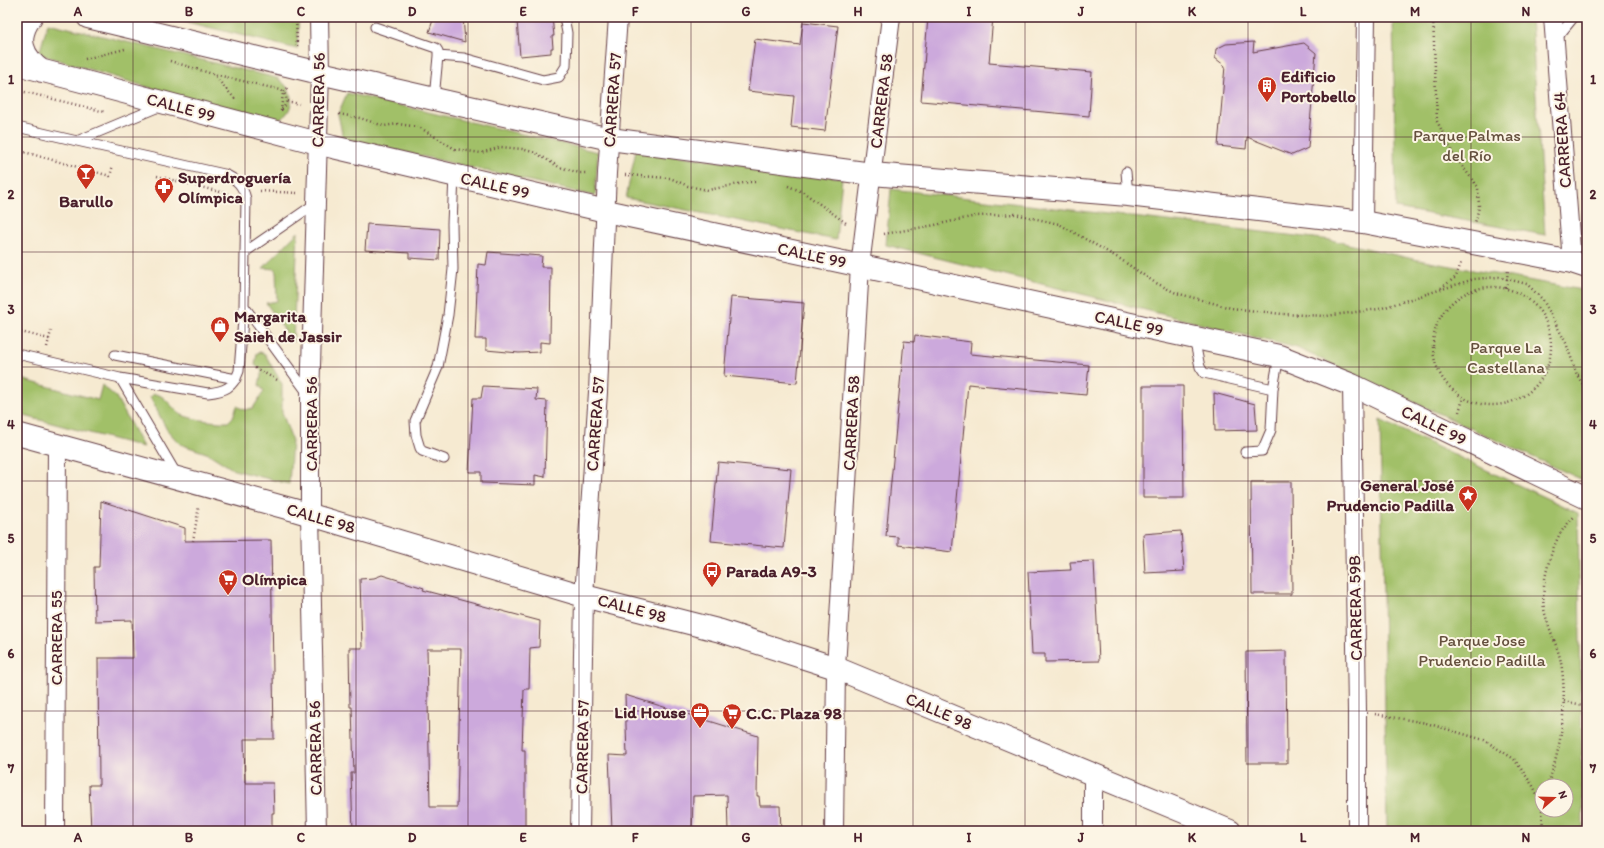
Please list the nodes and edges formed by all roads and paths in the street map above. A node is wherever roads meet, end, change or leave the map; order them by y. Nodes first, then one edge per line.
1 (18, 17) edge
2 (31, 17) edge
3 (88, 17) edge
4 (296, 17) edge
5 (318, 17) edge
6 (564, 17) edge
7 (618, 17) edge
8 (890, 17) edge
9 (1366, 17) edge
10 (1433, 17) edge
11 (1552, 17) edge
12 (1574, 17) edge
13 (17, 20) edge
14 (375, 27) dead end
15 (1554, 40) junction
16 (297, 45) dead end
17 (129, 48) dead end
18 (438, 56) junction
19 (83, 60) dead end
20 (167, 60) dead end
21 (17, 64) edge
22 (42, 71) junction
23 (212, 74) junction
24 (320, 74) junction
25 (292, 84) dead end
26 (283, 92) junction
27 (236, 99) dead end
28 (434, 99) junction
29 (167, 103) junction
30 (338, 114) dead end
31 (286, 116) dead end
32 (17, 127) edge
33 (610, 139) junction
34 (77, 141) junction
35 (318, 143) junction
36 (17, 150) edge
37 (121, 167) dead end
38 (1126, 172) dead end
39 (607, 174) junction
40 (872, 174) junction
41 (151, 175) dead end
42 (454, 175) junction
43 (762, 183) dead end
44 (782, 184) dead end
45 (244, 190) junction
46 (300, 193) dead end
47 (1128, 195) junction
48 (316, 203) junction
49 (606, 211) junction
50 (1364, 222) junction
51 (864, 234) junction
52 (1470, 243) junction
53 (245, 252) junction
54 (1579, 264) edge
55 (860, 266) junction
56 (1439, 290) junction
57 (244, 306) junction
58 (17, 331) edge
59 (1194, 337) junction
60 (49, 339) dead end
61 (17, 354) edge
62 (116, 355) dead end
63 (1279, 356) junction
64 (240, 360) junction
65 (1577, 375) junction
66 (1587, 376) edge
67 (120, 378) junction
68 (236, 379) junction
69 (284, 384) dead end
70 (1352, 385) junction
71 (1273, 389) junction
72 (1587, 391) edge
73 (310, 398) junction
74 (1463, 399) joint
75 (17, 434) edge
76 (57, 444) junction
77 (1245, 452) dead end
78 (444, 459) dead end
79 (179, 478) junction
80 (202, 484) junction
81 (1582, 506) edge
82 (310, 515) junction
83 (193, 541) dead end
84 (584, 596) junction
85 (836, 668) junction
86 (1564, 701) junction
87 (1587, 706) edge
88 (1357, 711) junction
89 (1093, 775) junction
90 (1550, 778) edge
91 (1534, 788) edge
92 (1542, 818) edge
93 (55, 831) edge
94 (317, 831) edge
95 (580, 831) edge
96 (834, 831) edge
97 (1093, 831) edge
98 (1230, 831) edge
99 (1357, 831) edge
100 (1543, 831) edge

1 - 13 street
2 - 22 street
3 - 24 street
4 - 16 path
5 - 24 street, CARRERA 56
6 - 18 lane
7 - 33 street, CARRERA 57
8 - 40 street, CARRERA 58
9 - 50 street
10 - 52 path
11 - 15 street, CARRERA 64
12 - 15 lane
14 - 18 lane
15 - 54 street, CARRERA 64
17 - 19 path
18 - 28 lane
20 - 23 path
21 - 22 street, CALLE 99
22 - 29 street, CALLE 99
23 - 26 path
23 - 27 path
24 - 28 street
24 - 35 street, CARRERA 56
25 - 26 path
26 - 31 path
28 - 33 street
29 - 34 lane
29 - 35 street, CALLE 99
30 - 39 path
32 - 34 lane
33 - 39 street, CARRERA 57
33 - 40 street
34 - 45 lane
35 - 42 street, CALLE 99
35 - 48 street, CARRERA 56
36 - 37 path
38 - 47 lane
39 - 43 path
39 - 49 street, CARRERA 57
40 - 47 street
40 - 51 street, CARRERA 58
41 - 45 path
42 - 49 street, CALLE 99
42 - 78 lane
44 - 51 path
45 - 46 path
45 - 53 lane
47 - 50 street
48 - 53 lane
48 - 73 street, CARRERA 56
49 - 55 street, CALLE 99
49 - 84 street, CARRERA 57
50 - 52 street
51 - 55 street, CARRERA 58
51 - 56 path
52 - 54 street
52 - 56 path
53 - 57 lane
55 - 59 street, CALLE 99
55 - 85 street, CARRERA 58
56 - 65 path
57 - 64 lane
57 - 73 lane
58 - 60 path
59 - 63 street, CALLE 99
59 - 71 lane
61 - 67 lane
62 - 68 lane
63 - 70 street, CALLE 99
63 - 71 lane
64 - 68 lane
64 - 69 path
65 - 66 path
65 - 72 path
67 - 68 lane
67 - 79 lane
70 - 81 street, CALLE 99
70 - 88 street, CARRERA 59B
71 - 77 lane
73 - 82 street, CARRERA 56
74 - 74 path
75 - 76 street, CALLE 98
76 - 79 street, CALLE 98
76 - 93 street, CARRERA 55
79 - 80 street, CALLE 98
80 - 82 street, CALLE 98
80 - 83 path
81 - 86 path
82 - 84 street, CALLE 98
82 - 94 street, CARRERA 56
84 - 85 street, CALLE 98
84 - 95 street, CARRERA 57
85 - 89 street, CALLE 98
85 - 96 street, CARRERA 58
86 - 87 path
86 - 90 path
88 - 91 path
88 - 99 street, CARRERA 59B
89 - 97 street
89 - 98 street, CALLE 98
92 - 100 path

